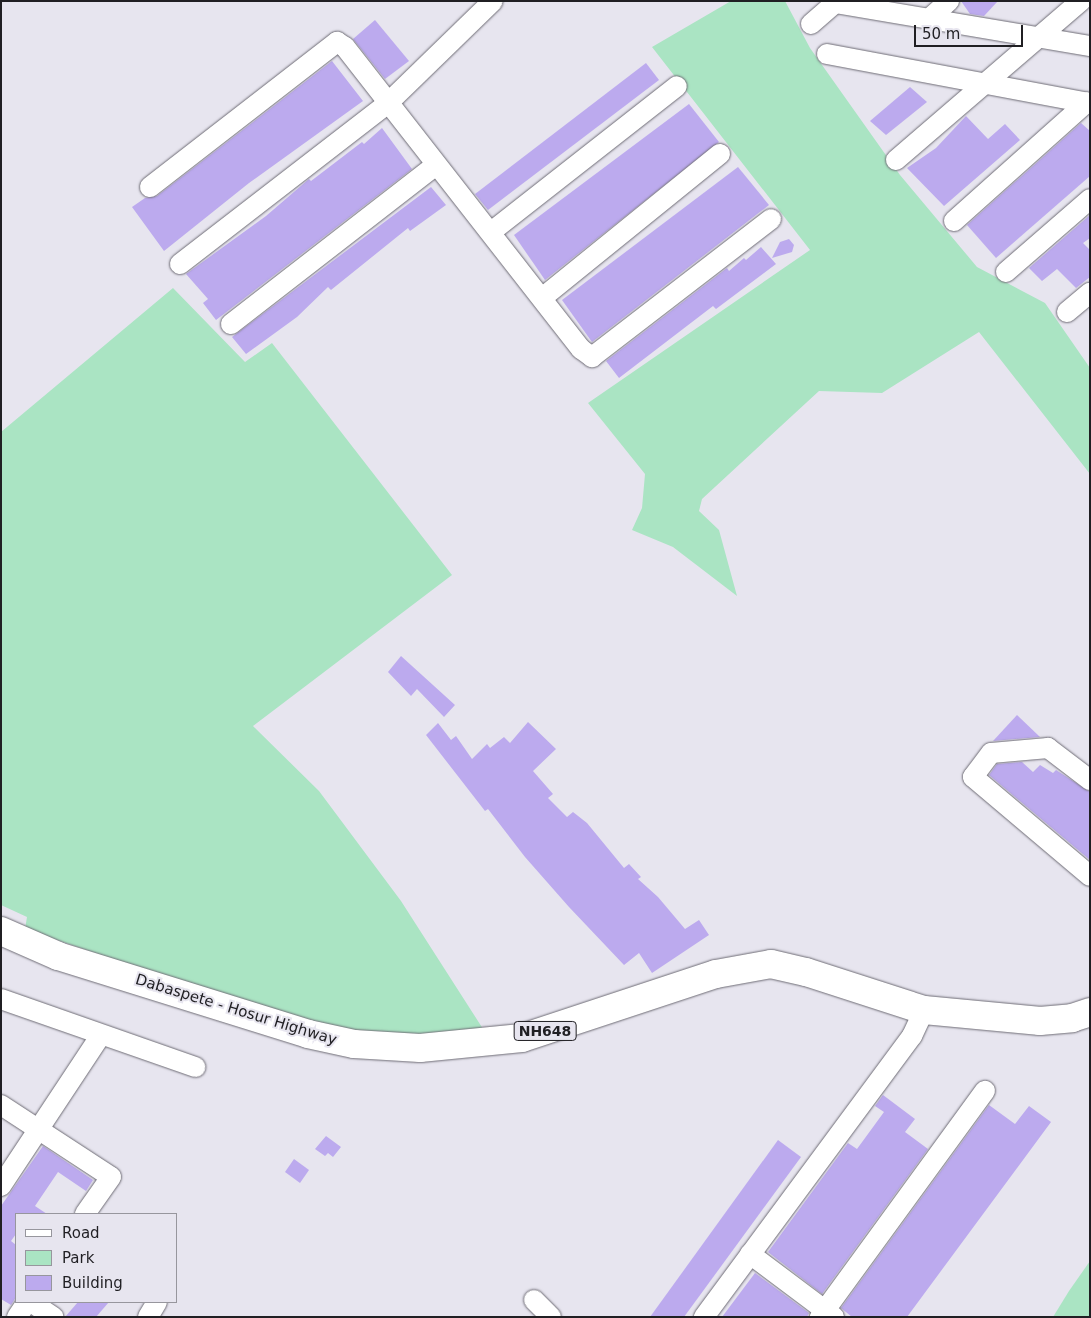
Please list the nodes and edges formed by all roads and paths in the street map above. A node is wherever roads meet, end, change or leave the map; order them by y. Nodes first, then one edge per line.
1 (493, 1) edge
2 (949, 1) edge
3 (1081, 1) edge
4 (836, 2) edge
5 (929, 19) junction
6 (811, 24) dead end
7 (1038, 37) junction
8 (1090, 46) edge
9 (827, 54) dead end
10 (985, 84) junction
11 (677, 86) dead end
12 (388, 103) junction
13 (1089, 103) edge
14 (720, 154) dead end
15 (896, 160) dead end
16 (436, 165) junction
17 (150, 187) dead end
18 (1090, 199) edge
19 (771, 219) dead end
20 (954, 221) dead end
21 (491, 232) junction
22 (180, 264) dead end
23 (1006, 272) dead end
24 (1090, 293) edge
25 (542, 298) junction
26 (1067, 312) dead end
27 (231, 324) dead end
28 (1090, 780) edge
29 (1090, 876) edge
30 (1, 931) edge
31 (1, 999) edge
32 (924, 1010) junction
33 (1090, 1012) edge
34 (101, 1034) junction
35 (196, 1067) dead end
36 (985, 1091) dead end
37 (1, 1105) edge
38 (39, 1131) junction
39 (1, 1186) edge
40 (86, 1213) edge
41 (750, 1254) junction
42 (534, 1300) dead end
43 (26, 1303) edge
44 (32, 1303) edge
45 (156, 1303) edge
46 (827, 1315) edge
47 (17, 1317) edge
48 (53, 1317) edge
49 (148, 1317) edge
50 (551, 1317) edge
51 (704, 1317) edge

1 - 12 street
2 - 5 street
3 - 7 street
4 - 5 street
4 - 6 street
5 - 7 street
7 - 8 street
7 - 10 street
9 - 10 street
10 - 13 street
10 - 15 street
11 - 21 street
12 - 16 street
12 - 17 street
12 - 22 street
13 - 20 street
14 - 25 street
16 - 21 street
16 - 27 street
18 - 23 street
19 - 25 street
21 - 25 street
24 - 26 street
28 - 29 street
30 - 32 highway, Dabaspete - Hosur Highway / NH648
31 - 34 street
32 - 33 highway, Dabaspete - Hosur Highway / NH648
32 - 41 street
34 - 35 street
34 - 38 street
36 - 46 street
37 - 38 street
38 - 39 street
38 - 40 street
41 - 46 street
41 - 51 street
42 - 50 street
43 - 47 street
44 - 48 street
45 - 49 street

